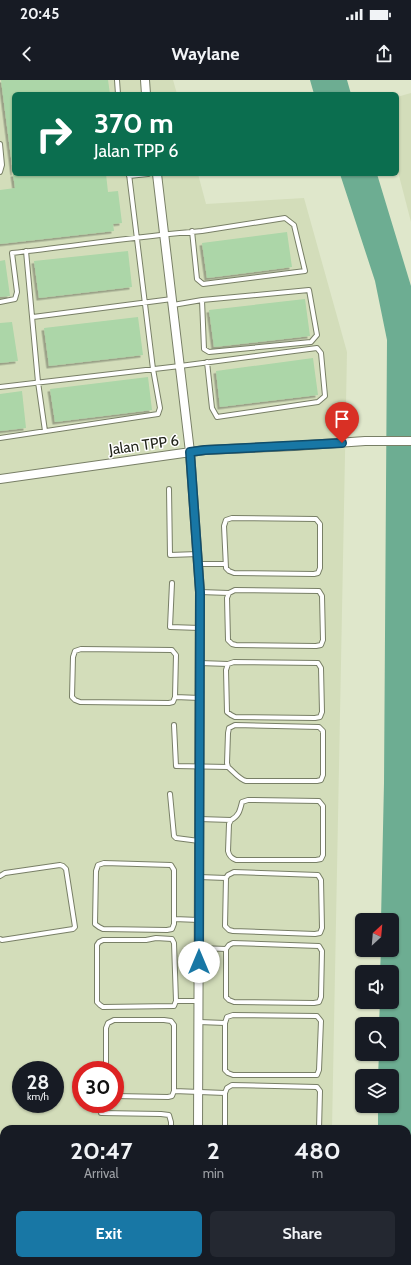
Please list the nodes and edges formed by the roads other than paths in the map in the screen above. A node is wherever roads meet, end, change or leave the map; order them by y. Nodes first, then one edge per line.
1 (117, 80) edge
2 (145, 80) edge
3 (118, 92) edge
4 (146, 92) edge
5 (0, 144) edge
6 (0, 172) edge
7 (129, 176) edge
8 (157, 176) edge
9 (192, 232) junction
10 (164, 234) junction
11 (137, 238) junction
12 (26, 251) junction
13 (202, 300) junction
14 (0, 302) edge
15 (172, 302) junction
16 (145, 303) junction
17 (33, 317) junction
18 (207, 362) junction
19 (180, 366) junction
20 (153, 369) junction
21 (38, 382) junction
22 (0, 387) edge
23 (44, 431) junction
24 (0, 438) edge
25 (411, 441) edge
26 (190, 452) junction
27 (0, 479) edge
28 (169, 489) dead end
29 (198, 554) junction
30 (198, 564) junction
31 (225, 564) junction
32 (172, 583) dead end
33 (200, 592) junction
34 (229, 593) junction
35 (200, 628) junction
36 (200, 663) junction
37 (228, 664) junction
38 (175, 697) junction
39 (200, 698) junction
40 (174, 725) dead end
41 (200, 767) junction
42 (228, 767) junction
43 (170, 794) dead end
44 (199, 819) junction
45 (231, 820) junction
46 (199, 841) junction
47 (0, 876) edge
48 (199, 877) junction
49 (226, 878) junction
50 (174, 919) junction
51 (199, 920) junction
52 (0, 939) edge
53 (199, 948) junction
54 (226, 949) junction
55 (176, 1001) junction
56 (199, 1001) junction
57 (199, 1022) junction
58 (225, 1023) junction
59 (106, 1061) edge
60 (174, 1091) junction
61 (198, 1092) junction
62 (225, 1093) junction
63 (124, 1096) edge
64 (100, 1114) dead end
65 (171, 1125) edge
66 (198, 1125) edge
67 (224, 1125) edge
68 (319, 1125) edge

1 - 3 lane
2 - 4 street
5 - 6 lane
7 - 11 lane
8 - 10 street
9 - 9 lane
9 - 10 lane
10 - 11 lane
10 - 15 street
11 - 12 lane
11 - 16 lane
12 - 14 lane
12 - 17 lane
13 - 13 lane
13 - 15 lane
15 - 16 lane
15 - 19 street
16 - 17 lane
16 - 20 lane
17 - 21 lane
18 - 18 lane
18 - 19 lane
19 - 20 lane
19 - 26 street
20 - 21 lane
20 - 23 lane
21 - 22 lane
21 - 23 lane
23 - 24 lane
25 - 26 street, Jalan TPP 6
26 - 27 street, Jalan TPP 6
26 - 29 street
28 - 29 lane
29 - 30 street
30 - 31 lane
30 - 33 street
31 - 31 lane
32 - 35 lane
33 - 34 lane
33 - 35 street
34 - 34 lane
35 - 36 street
36 - 37 lane
36 - 39 street
37 - 37 lane
38 - 38 lane
38 - 39 lane
39 - 41 street
40 - 41 lane
41 - 42 lane
41 - 44 street
42 - 42 lane
43 - 46 lane
44 - 45 lane
44 - 46 street
45 - 45 lane
46 - 48 street
47 - 52 lane
48 - 49 lane
48 - 51 street
49 - 49 lane
50 - 50 lane
50 - 51 lane
51 - 53 street
53 - 54 lane
53 - 56 street
54 - 54 lane
55 - 55 lane
55 - 56 lane
56 - 57 street
57 - 58 lane
57 - 61 street
58 - 58 lane
59 - 60 lane
60 - 61 lane
60 - 63 lane
61 - 62 lane
61 - 66 street
62 - 67 lane
62 - 68 lane
64 - 65 lane

